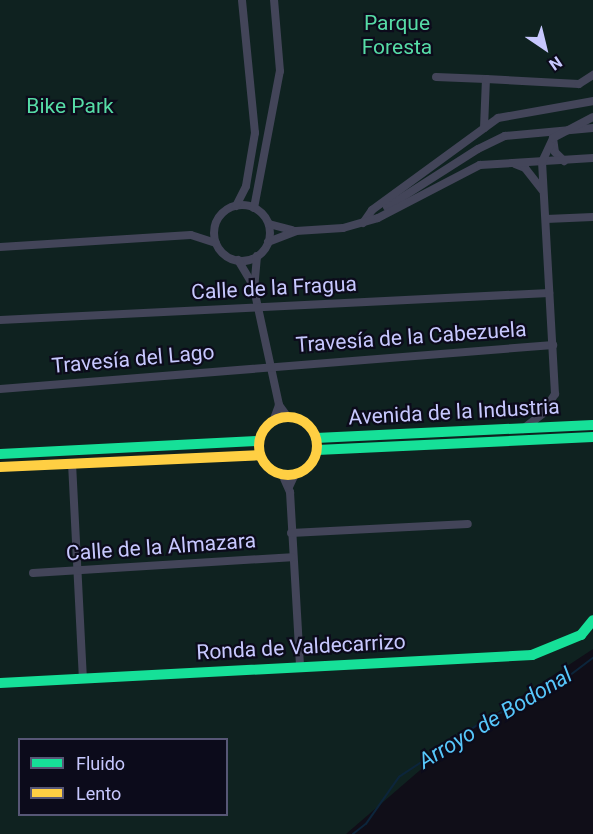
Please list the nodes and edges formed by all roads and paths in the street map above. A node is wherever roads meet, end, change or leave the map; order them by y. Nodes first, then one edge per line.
1 (242, 0) edge
2 (274, 0) edge
3 (593, 75) edge
4 (436, 77) dead end
5 (486, 79) junction
6 (593, 101) edge
7 (593, 117) edge
8 (484, 128) junction
9 (593, 128) edge
10 (567, 129) junction
11 (553, 138) junction
12 (593, 158) edge
13 (564, 161) junction
14 (507, 162) junction
15 (543, 162) junction
16 (544, 194) junction
17 (236, 206) junction
18 (254, 208) junction
19 (593, 217) edge
20 (546, 219) junction
21 (363, 223) junction
22 (268, 224) junction
23 (215, 226) junction
24 (296, 231) junction
25 (191, 235) junction
26 (268, 242) junction
27 (216, 243) junction
28 (0, 247) edge
29 (257, 256) junction
30 (238, 260) junction
31 (254, 289) junction
32 (549, 293) junction
33 (259, 307) junction
34 (0, 320) edge
35 (554, 345) junction
36 (270, 365) junction
37 (0, 389) edge
38 (279, 405) junction
39 (287, 416) junction
40 (274, 419) junction
41 (593, 425) edge
42 (521, 431) junction
43 (593, 437) edge
44 (316, 438) junction
45 (259, 441) junction
46 (317, 450) junction
47 (0, 454) edge
48 (260, 455) junction
49 (72, 463) junction
50 (0, 467) edge
51 (282, 474) junction
52 (295, 474) junction
53 (289, 487) junction
54 (468, 525) dead end
55 (291, 533) junction
56 (292, 556) junction
57 (79, 571) junction
58 (33, 573) dead end
59 (593, 620) edge
60 (300, 665) junction
61 (83, 679) junction
62 (0, 683) edge

1 - 17 street
2 - 18 street
3 - 5 street
4 - 5 street
5 - 8 street
6 - 8 street
7 - 10 street
8 - 21 street
9 - 10 street
10 - 11 street
10 - 21 street
11 - 13 street
11 - 15 street
12 - 13 street
13 - 15 street
14 - 15 street
14 - 16 street
14 - 21 street
15 - 16 street
16 - 20 street
17 - 18 street
17 - 23 street
18 - 22 street
19 - 20 street
20 - 32 street
21 - 24 street
22 - 24 street
22 - 26 street
23 - 25 street
23 - 27 street
24 - 26 street
25 - 27 street
25 - 28 street
26 - 29 street
27 - 30 street
29 - 30 street
29 - 31 street
30 - 31 street
31 - 33 street
32 - 33 street, Calle de la Fragua
32 - 35 street
33 - 34 street, Calle de la Fragua
33 - 36 street
35 - 36 street, Travesía de la Cabezuela
35 - 42 street
36 - 37 street, Travesía del Lago
36 - 38 street
38 - 39 street
38 - 40 street
39 - 40 street
39 - 44 street
40 - 45 street
41 - 42 street, Avenida de la Industria
42 - 44 street, Avenida de la Industria
43 - 46 street, Avenida de la Industria
44 - 46 street
45 - 47 street
45 - 48 street
46 - 52 street
48 - 49 street
48 - 51 street
49 - 50 street
49 - 57 street
51 - 52 street
51 - 53 street
52 - 53 street
53 - 55 street
54 - 55 street
55 - 56 street
56 - 57 street, Calle de la Almazara
56 - 60 street
57 - 58 street, Calle de la Almazara
57 - 61 street
59 - 60 street, Ronda de Valdecarrizo
60 - 61 street, Ronda de Valdecarrizo
61 - 62 street, Ronda de Valdecarrizo

